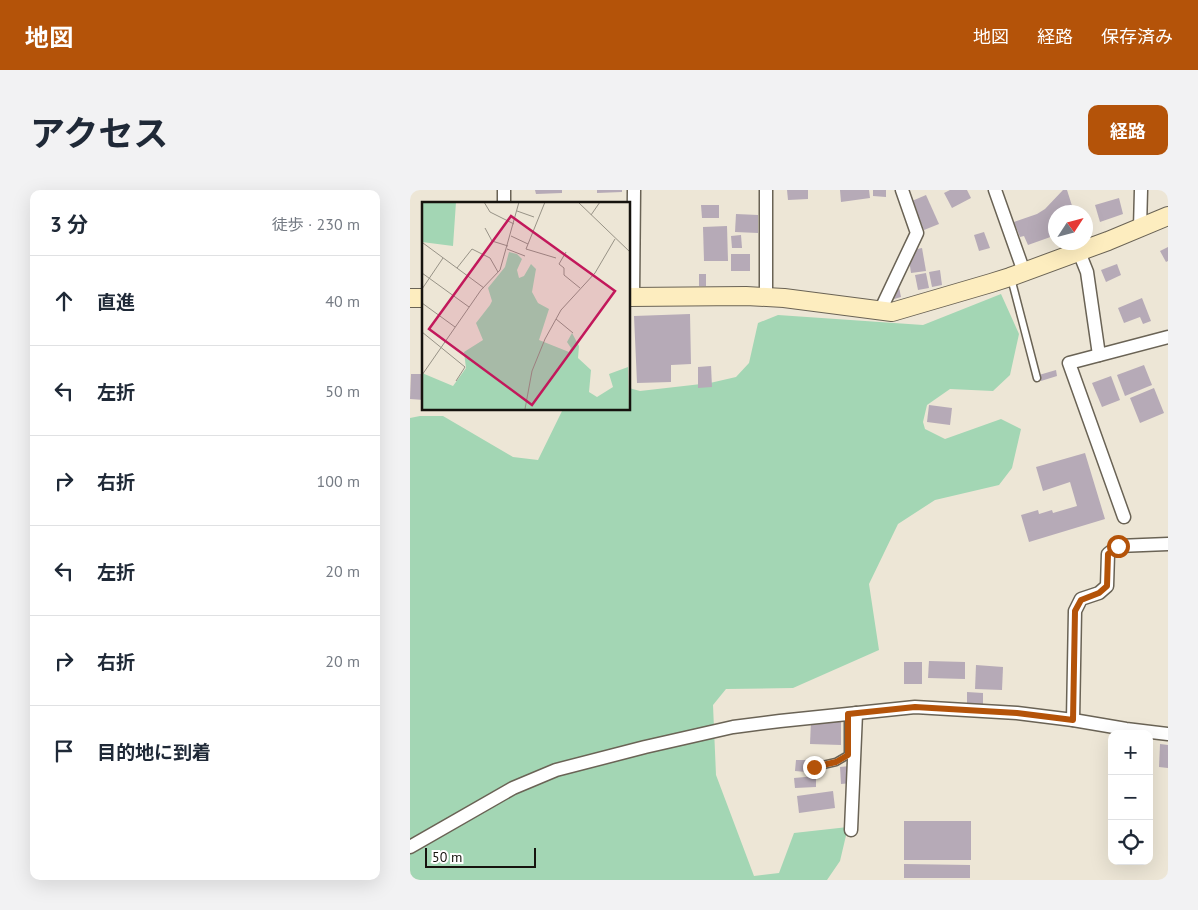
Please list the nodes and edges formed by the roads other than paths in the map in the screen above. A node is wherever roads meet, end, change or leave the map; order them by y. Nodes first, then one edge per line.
1 (634, 190) edge
2 (766, 190) edge
3 (902, 190) edge
4 (995, 190) edge
5 (1141, 190) edge
6 (1168, 216) edge
7 (1140, 228) junction
8 (1080, 252) junction
9 (1017, 274) junction
10 (631, 297) edge
11 (766, 297) junction
12 (880, 311) junction
13 (1168, 337) edge
14 (1099, 355) junction
15 (1037, 378) dead end
16 (1124, 517) dead end
17 (1168, 544) edge
18 (852, 714) junction
19 (1073, 720) junction
20 (1168, 734) edge
21 (814, 767) dead end
22 (851, 830) dead end
23 (410, 847) edge

1 - 10 street
2 - 11 street
3 - 12 street
4 - 9 street
5 - 7 street
6 - 7 street
7 - 8 street
8 - 9 street
8 - 14 street
9 - 12 street
9 - 15 lane
10 - 11 street
11 - 12 street
13 - 14 street
14 - 16 street
17 - 19 street
18 - 19 street
18 - 21 lane
18 - 22 street
18 - 23 street
19 - 20 street

